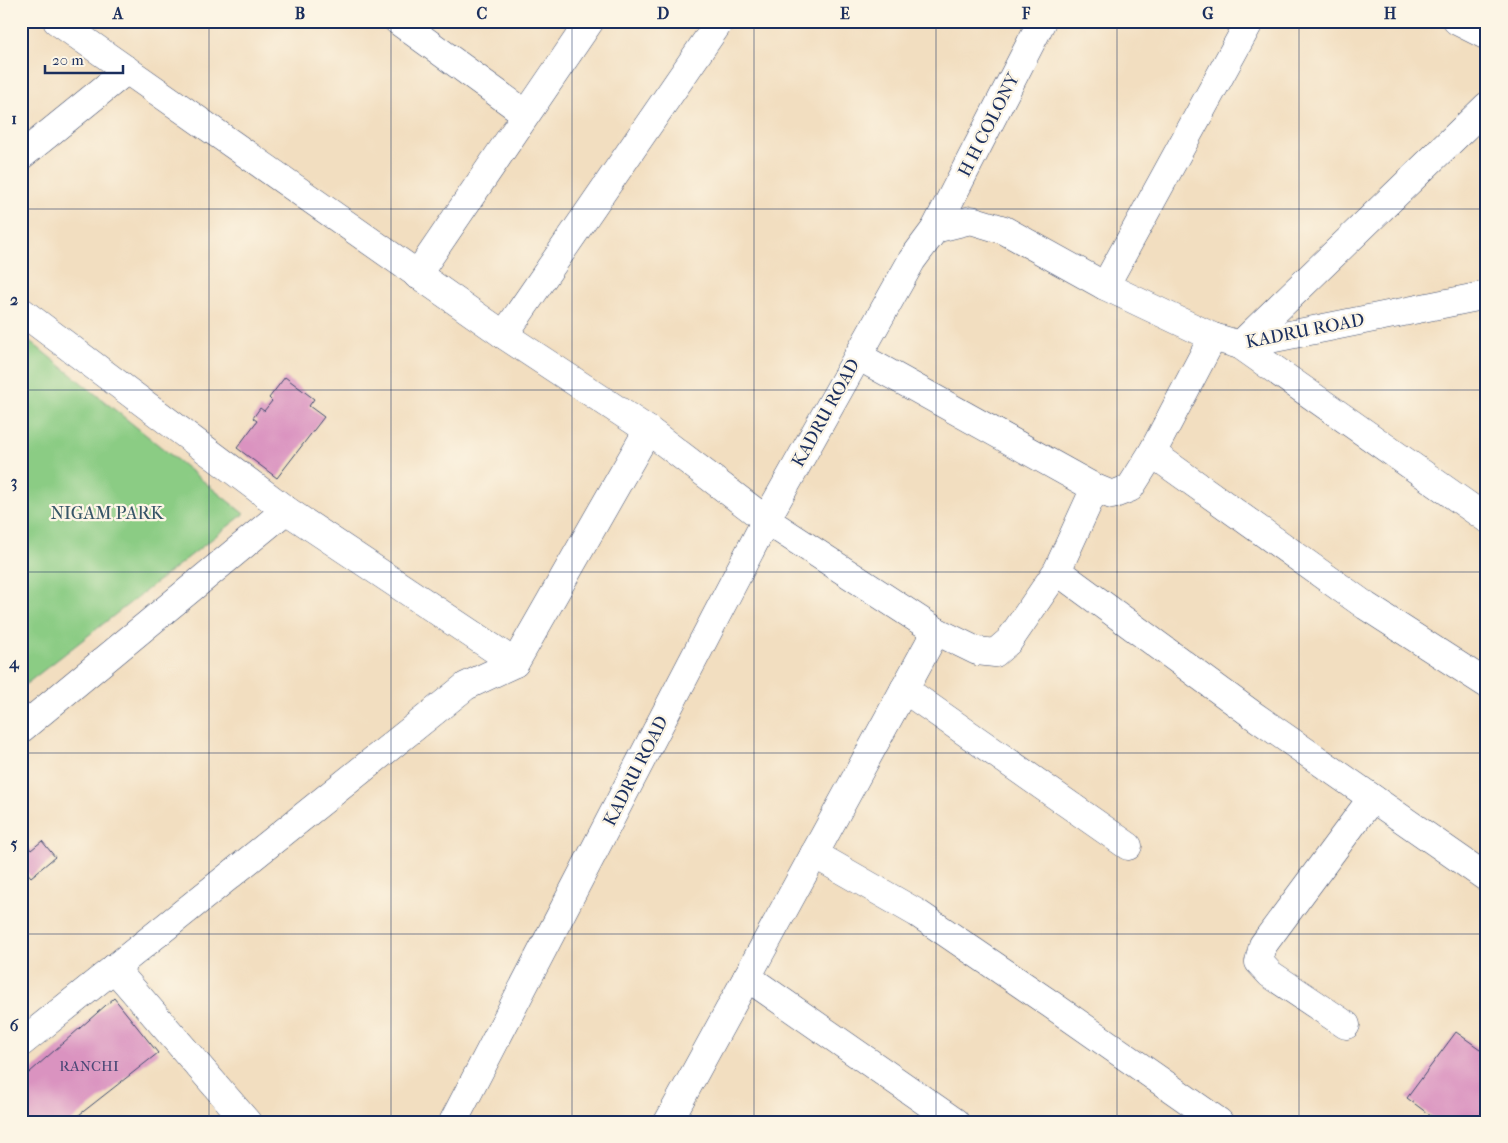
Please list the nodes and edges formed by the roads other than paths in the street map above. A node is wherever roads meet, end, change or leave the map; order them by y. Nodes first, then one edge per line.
1 (57, 21) edge
2 (398, 21) edge
3 (590, 21) edge
4 (720, 21) edge
5 (1042, 21) edge
6 (1250, 21) edge
7 (1457, 21) edge
8 (1487, 36) edge
9 (127, 70) junction
10 (1487, 106) edge
11 (526, 114) junction
12 (21, 156) edge
13 (935, 229) junction
14 (417, 275) junction
15 (1105, 286) junction
16 (1487, 295) edge
17 (21, 311) edge
18 (504, 336) junction
19 (1214, 337) junction
20 (1240, 345) junction
21 (858, 356) junction
22 (648, 430) junction
23 (1152, 453) junction
24 (1095, 488) junction
25 (286, 510) junction
26 (1487, 519) edge
27 (766, 520) junction
28 (1057, 571) junction
29 (936, 631) junction
30 (515, 663) junction
31 (1487, 684) edge
32 (904, 689) junction
33 (21, 729) edge
34 (1372, 798) junction
35 (1128, 846) dead end
36 (814, 854) junction
37 (1487, 878) edge
38 (114, 968) junction
39 (747, 978) junction
40 (1346, 1025) dead end
41 (21, 1042) edge
42 (247, 1122) edge
43 (454, 1122) edge
44 (668, 1122) edge
45 (955, 1122) edge
46 (1219, 1122) edge

1 - 9 street
2 - 11 street
3 - 11 street
4 - 18 street
5 - 13 street, H H COLONY
6 - 15 street
7 - 8 street
9 - 12 street
9 - 14 street
10 - 20 street
11 - 14 street
13 - 15 street, KADRU ROAD
13 - 21 street, KADRU ROAD
14 - 18 street
15 - 19 street, KADRU ROAD
16 - 20 street, KADRU ROAD
17 - 25 street
18 - 22 street
19 - 20 street, KADRU ROAD
19 - 23 street
20 - 26 street
21 - 24 street
21 - 27 street, KADRU ROAD
22 - 27 street
22 - 30 street
23 - 24 street
23 - 31 street
24 - 28 street
25 - 30 street
25 - 33 street
27 - 29 street
27 - 43 street, KADRU ROAD
28 - 29 street
28 - 34 street
29 - 32 street
30 - 38 street
32 - 35 street
32 - 36 street
34 - 37 street
34 - 40 street
36 - 39 street
36 - 46 street
38 - 41 street
38 - 42 street
39 - 44 street
39 - 45 street

